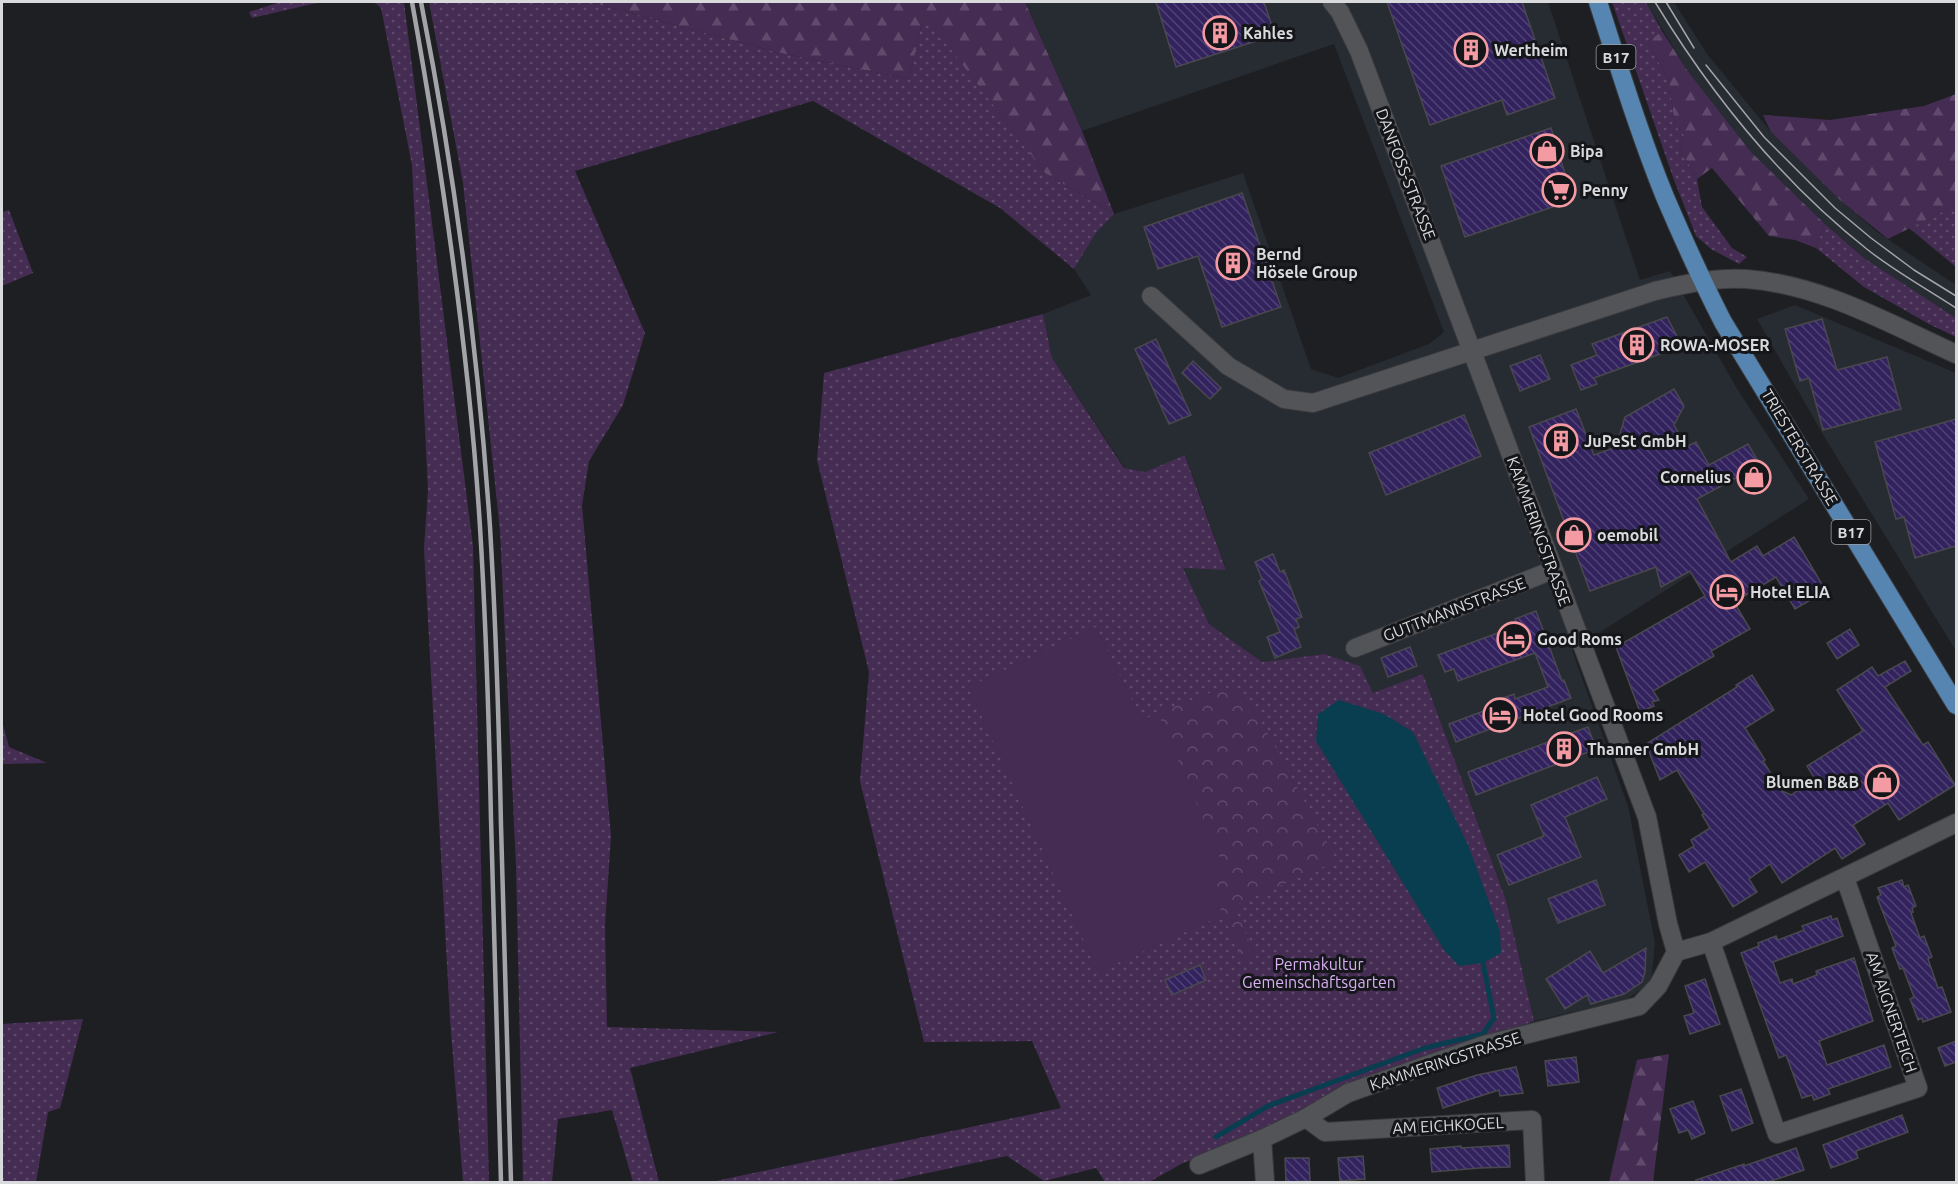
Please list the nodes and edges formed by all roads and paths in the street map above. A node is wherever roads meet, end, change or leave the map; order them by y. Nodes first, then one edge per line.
1 (1332, 2) edge
2 (1598, 2) edge
3 (1702, 281) junction
4 (1151, 296) dead end
5 (1473, 350) junction
6 (1956, 354) edge
7 (1553, 570) junction
8 (1355, 648) dead end
9 (1956, 705) edge
10 (1956, 823) edge
11 (1845, 878) junction
12 (1711, 942) junction
13 (1676, 952) junction
14 (1306, 1118) junction
15 (1262, 1139) junction
16 (1199, 1165) dead end
17 (1265, 1182) edge
18 (1534, 1182) edge

1 - 5 street, DANFOSS-STRASSE
2 - 3 main road, B17
3 - 5 street
3 - 6 street
3 - 9 main road, TRIESTERSTRASSE / B17
4 - 5 street
5 - 7 street, KAMMERINGSTRASSE
7 - 8 street, GUTTMANNSTRASSE
7 - 13 street, KAMMERINGSTRASSE
10 - 11 street
11 - 12 street
11 - 12 street, AM AIGNERTEICH
12 - 13 street
13 - 14 street, KAMMERINGSTRASSE
14 - 15 street, KAMMERINGSTRASSE
14 - 18 street, AM EICHKOGEL
15 - 16 street, KAMMERINGSTRASSE
15 - 17 street

